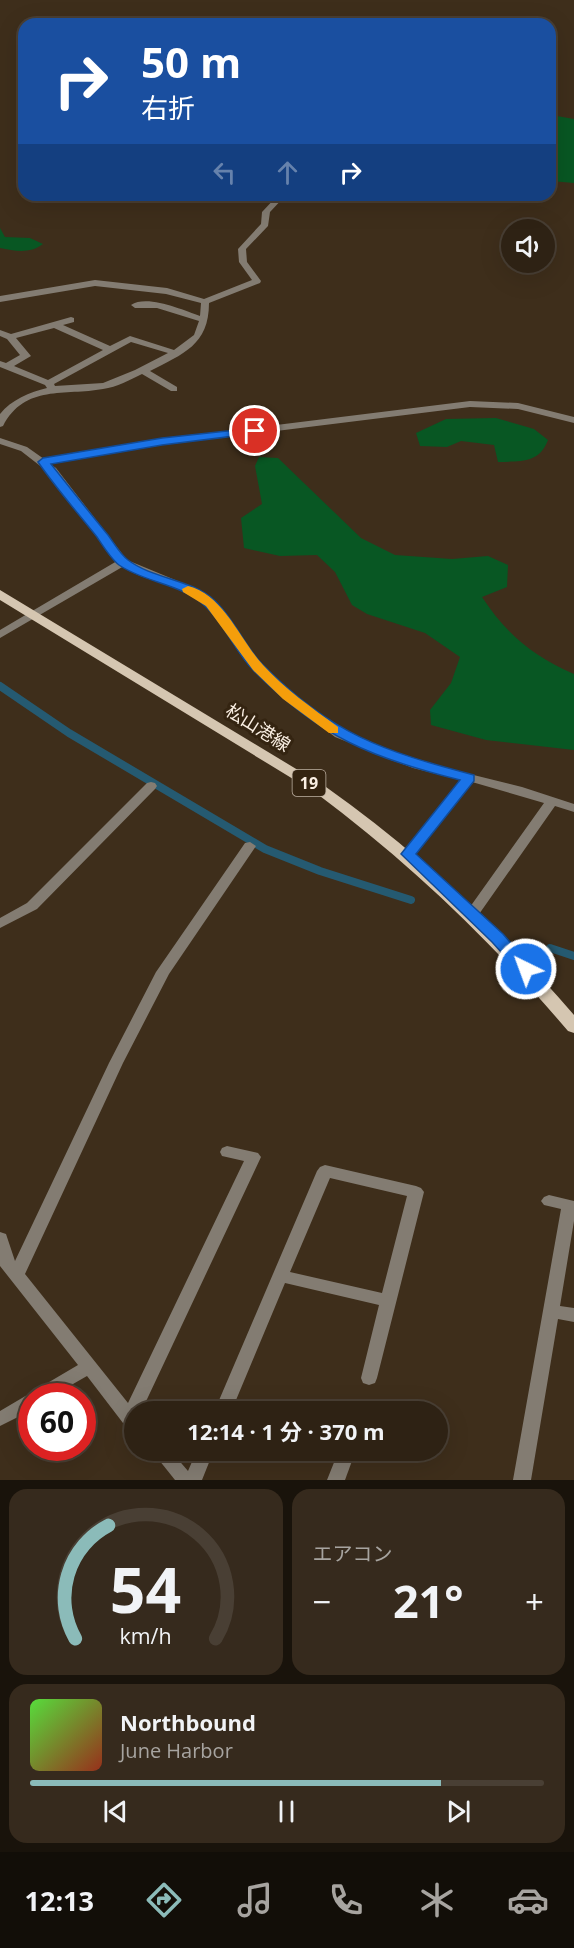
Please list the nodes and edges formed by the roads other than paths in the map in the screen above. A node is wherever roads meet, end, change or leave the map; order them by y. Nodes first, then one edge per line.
1 (276, 201) edge
2 (0, 299) edge
3 (205, 302) junction
4 (135, 305) dead end
5 (71, 320) dead end
6 (204, 320) junction
7 (56, 325) junction
8 (5, 335) edge
9 (110, 350) junction
10 (176, 352) junction
11 (3, 365) edge
12 (141, 370) junction
13 (50, 385) junction
14 (174, 389) dead end
15 (574, 420) edge
16 (0, 424) edge
17 (0, 441) edge
18 (43, 462) junction
19 (123, 562) junction
20 (0, 594) edge
21 (34, 615) junction
22 (0, 635) edge
23 (469, 778) junction
24 (151, 786) dead end
25 (552, 801) junction
26 (574, 808) edge
27 (250, 846) dead end
28 (408, 854) junction
29 (472, 914) junction
30 (0, 924) edge
31 (574, 1026) edge
32 (227, 1152) dead end
33 (549, 1201) dead end
34 (0, 1238) edge
35 (16, 1275) junction
36 (280, 1276) junction
37 (388, 1301) junction
38 (551, 1311) junction
39 (574, 1315) edge
40 (89, 1367) junction
41 (369, 1378) dead end
42 (61, 1383) edge
43 (141, 1401) edge
44 (227, 1401) edge
45 (18, 1409) edge
46 (124, 1411) edge
47 (0, 1419) edge
48 (169, 1461) edge
49 (201, 1461) edge
50 (344, 1461) edge
51 (186, 1480) edge
52 (193, 1480) edge
53 (336, 1480) edge
54 (522, 1480) edge

1 - 3 street
2 - 3 street
3 - 6 street
4 - 6 street
5 - 7 street
6 - 10 street
7 - 8 street
7 - 9 street
8 - 11 street
9 - 10 street
9 - 13 street
10 - 12 street
11 - 13 street
12 - 13 street
12 - 14 street
13 - 16 street
15 - 18 street
17 - 18 street
18 - 19 street
19 - 21 street
19 - 23 street
20 - 21 main road, 松山港線 / 19
21 - 22 street
21 - 28 main road, 松山港線 / 19
23 - 25 street
23 - 28 street
24 - 30 street
25 - 26 street
25 - 29 street
27 - 35 street
28 - 29 main road, 松山港線 / 19
29 - 31 main road, 松山港線 / 19
32 - 43 street
33 - 38 street
34 - 35 street
35 - 40 street
36 - 37 street
36 - 37 street
36 - 44 street
37 - 41 street
38 - 39 street
38 - 54 street
40 - 42 street
40 - 46 street
45 - 47 street
48 - 51 street
49 - 52 street
50 - 53 street

